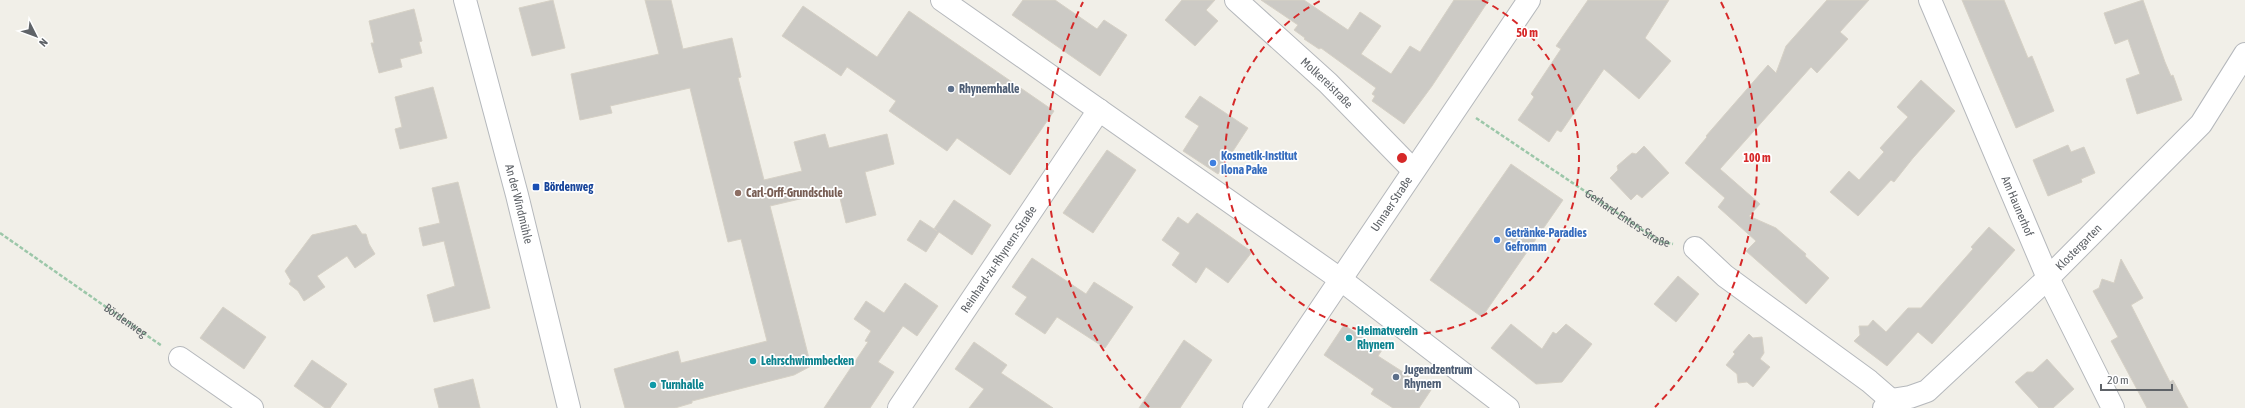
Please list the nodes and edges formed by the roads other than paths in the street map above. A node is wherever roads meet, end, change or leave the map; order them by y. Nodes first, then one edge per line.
1 (465, 0) edge
2 (942, 0) edge
3 (1236, 0) edge
4 (1529, 0) edge
5 (1930, 0) edge
6 (2245, 54) edge
7 (1099, 110) junction
8 (1413, 170) junction
9 (1695, 248) road end
10 (2048, 278) junction
11 (1340, 279) junction
12 (180, 358) road end
13 (1888, 404) edge
14 (252, 408) edge
15 (569, 408) edge
16 (899, 408) edge
17 (1254, 408) edge
18 (1508, 408) edge
19 (2113, 408) edge

1 - 15 street, An der Windmühle
2 - 7 street
3 - 8 street, Molkereistraße
4 - 8 street, Unnaer Straße
5 - 10 street, Am Haunerhof
6 - 10 street, Klostergarten
7 - 11 street
7 - 16 street, Reinhard-zu-Rhynern-Straße
8 - 11 street, Unnaer Straße
9 - 13 street
10 - 13 street, Klostergarten
10 - 19 street, Am Haunerhof
11 - 17 street, Unnaer Straße
11 - 18 street
12 - 14 street

